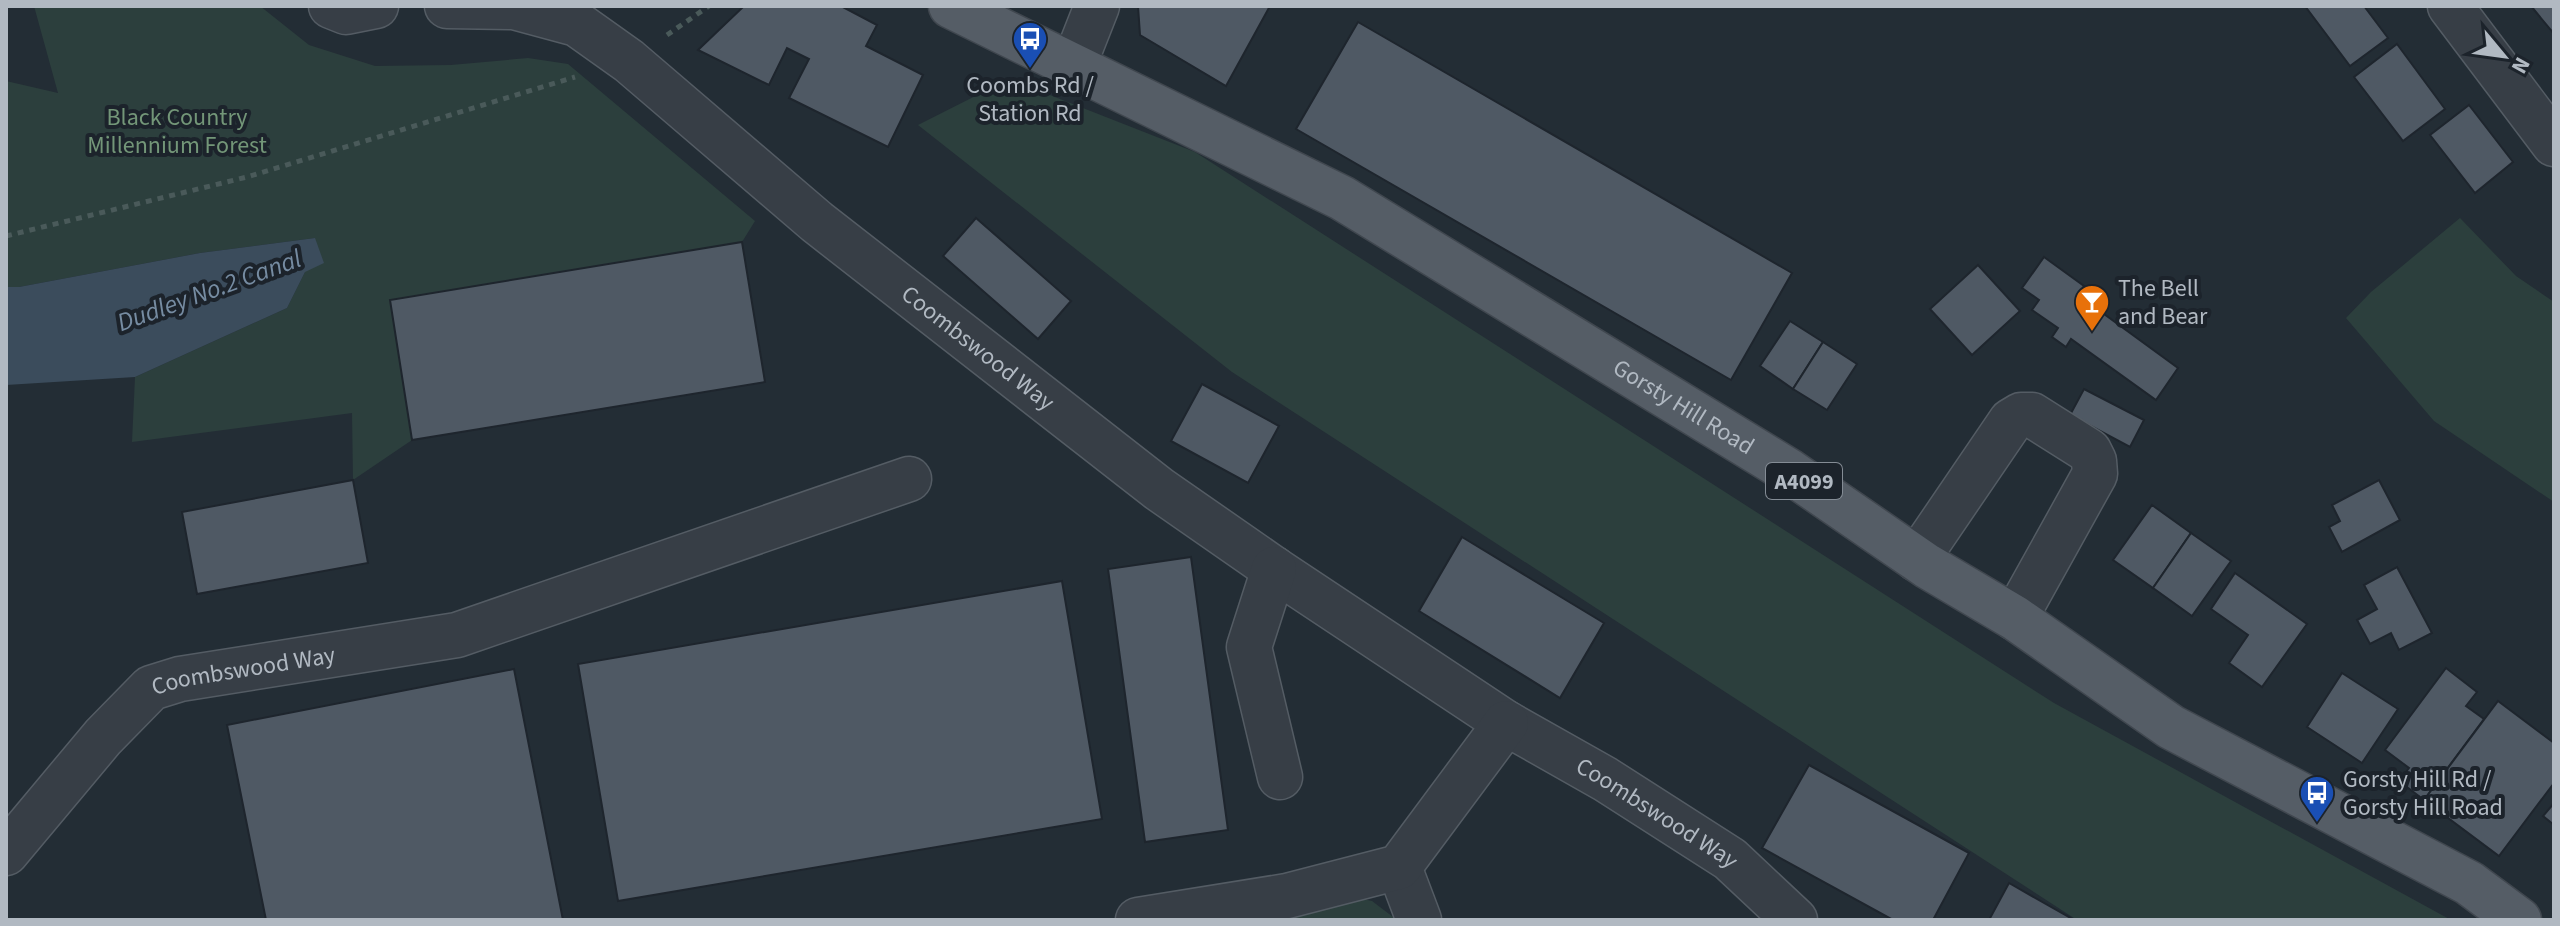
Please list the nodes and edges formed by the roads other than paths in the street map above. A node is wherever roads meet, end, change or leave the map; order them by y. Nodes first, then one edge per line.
1 (331, 6) edge
2 (376, 6) edge
3 (447, 6) edge
4 (951, 6) edge
5 (1097, 6) edge
6 (2450, 6) edge
7 (1073, 67) junction
8 (2554, 144) edge
9 (909, 479) dead end
10 (1917, 559) junction
11 (1274, 569) junction
12 (2015, 618) junction
13 (1506, 723) junction
14 (1280, 777) dead end
15 (6, 853) edge
16 (1399, 867) junction
17 (1138, 920) edge
18 (1419, 920) edge
19 (1795, 920) edge
20 (2519, 920) edge

1 - 2 street
3 - 11 street, Coombswood Way
4 - 7 main road, Gorsty Hill Road / A4099
5 - 7 street
6 - 8 street
7 - 10 main road, Gorsty Hill Road / A4099
9 - 15 street, Coombswood Way
10 - 12 main road, Gorsty Hill Road / A4099
10 - 12 street
11 - 13 street, Coombswood Way
11 - 14 street
12 - 20 main road, Gorsty Hill Road / A4099
13 - 16 street
13 - 19 street, Coombswood Way
16 - 17 street
16 - 18 street

